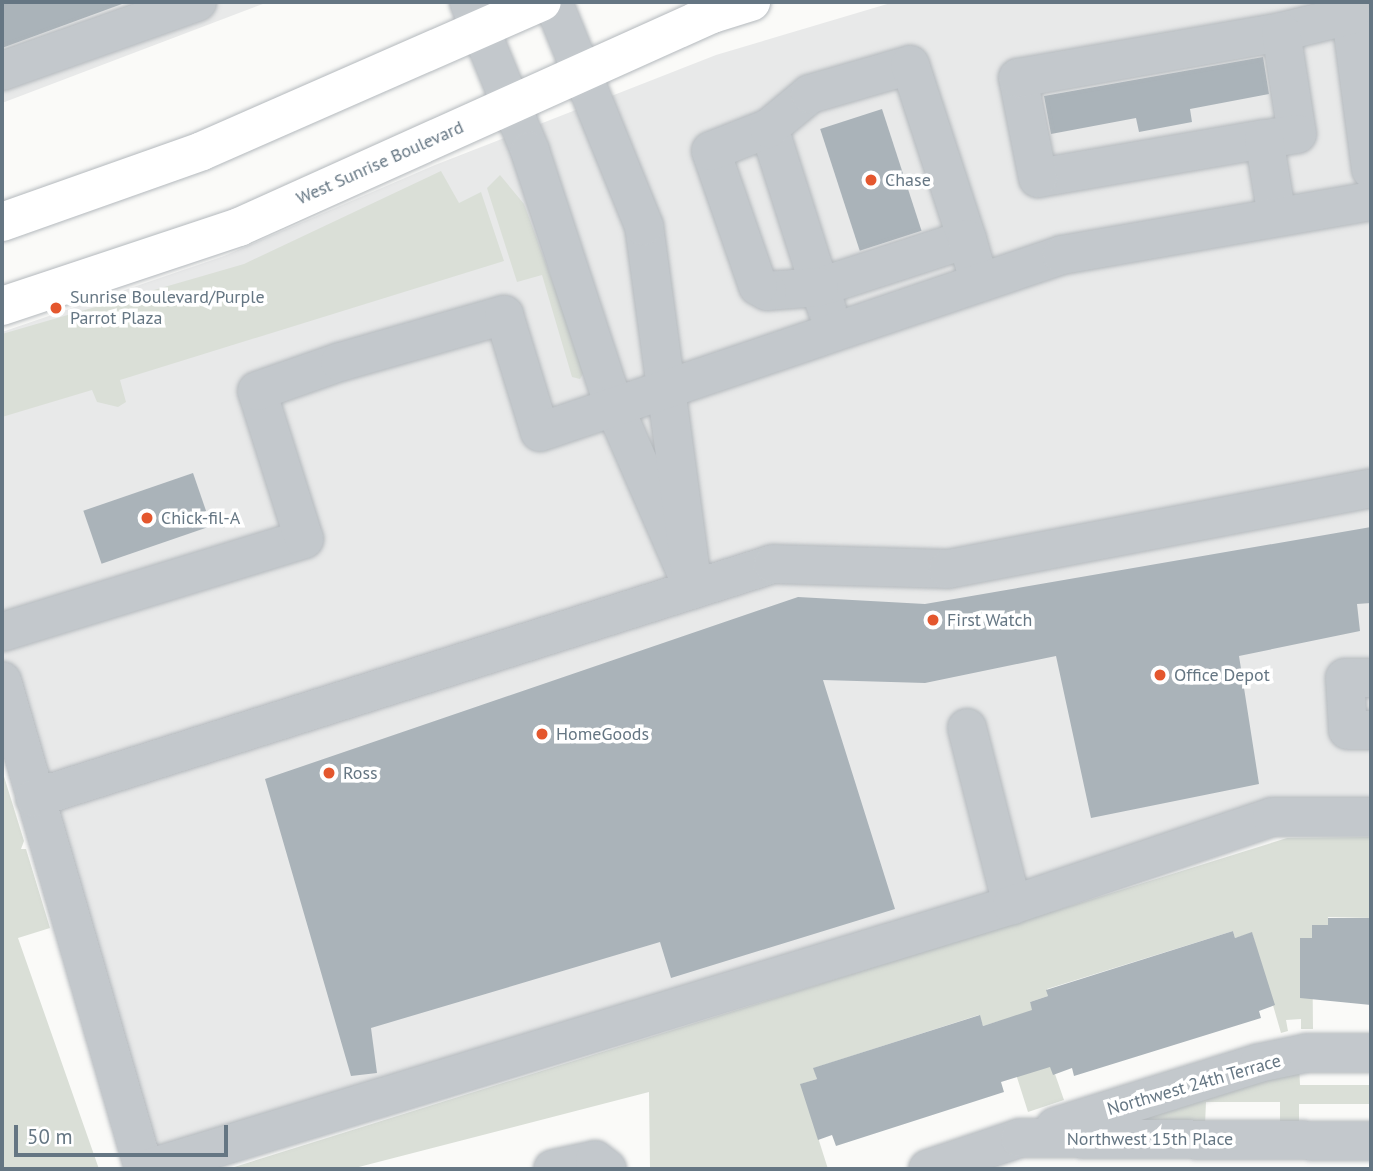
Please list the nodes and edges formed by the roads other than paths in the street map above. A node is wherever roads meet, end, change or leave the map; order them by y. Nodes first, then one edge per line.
1 (197, 2) edge
2 (542, 2) edge
3 (553, 2) edge
4 (751, 2) edge
5 (1349, 8) edge
6 (473, 16) edge
7 (1281, 32) junction
8 (2, 71) edge
9 (582, 72) junction
10 (510, 105) junction
11 (769, 128) junction
12 (1264, 139) junction
13 (1371, 170) edge
14 (1371, 201) edge
15 (1277, 217) junction
16 (2, 222) edge
17 (967, 239) junction
18 (979, 281) junction
19 (819, 287) junction
20 (2, 306) edge
21 (834, 332) junction
22 (666, 389) junction
23 (613, 404) junction
24 (1371, 488) edge
25 (693, 588) junction
26 (2, 632) edge
27 (1371, 678) edge
28 (2, 681) edge
29 (967, 728) dead end
30 (1371, 730) edge
31 (35, 798) junction
32 (1371, 817) edge
33 (1012, 905) junction
34 (1371, 1054) edge
35 (1020, 1138) junction
36 (1371, 1141) edge
37 (146, 1169) edge
38 (553, 1169) edge
39 (607, 1169) edge
40 (932, 1169) edge

1 - 8 street
2 - 6 highway
3 - 9 street
4 - 9 highway, West Sunrise Boulevard
5 - 7 street
5 - 13 street
6 - 10 street
6 - 16 highway
7 - 12 street
7 - 12 street
9 - 10 highway, West Sunrise Boulevard
9 - 22 street
10 - 20 highway, West Sunrise Boulevard
10 - 23 street
11 - 17 street
11 - 19 street
11 - 19 street
12 - 15 street
14 - 15 street
15 - 18 street
17 - 18 street
17 - 19 street
18 - 21 street
19 - 21 street
21 - 22 street
22 - 23 street
22 - 25 street
23 - 25 street
23 - 26 street
24 - 25 street
25 - 31 street
27 - 30 street
28 - 31 street
29 - 33 street
31 - 37 street
32 - 33 street
33 - 37 street
34 - 35 street, Northwest 24th Terrace
35 - 36 street, Northwest 15th Place
35 - 40 street, Northwest 15th Place
38 - 39 street

